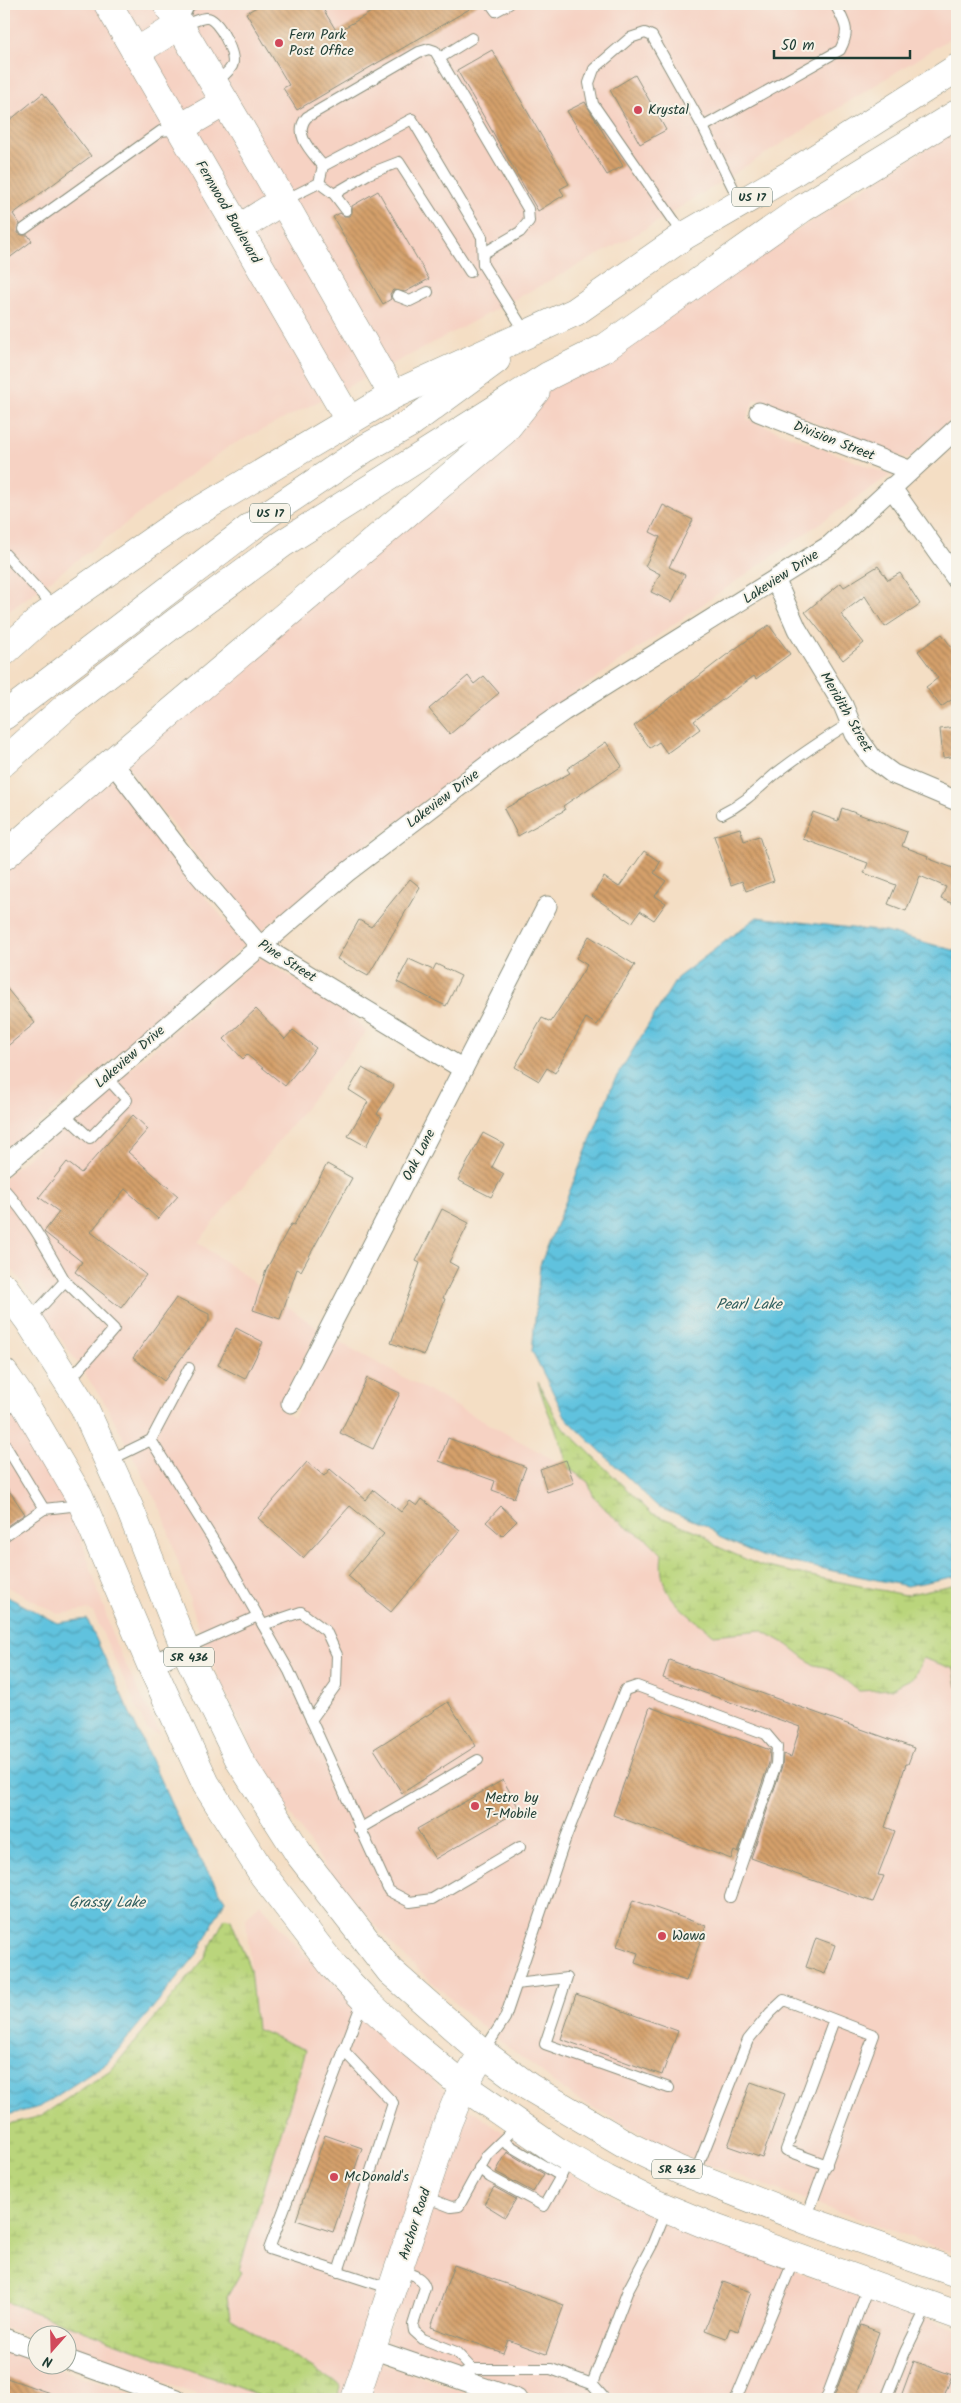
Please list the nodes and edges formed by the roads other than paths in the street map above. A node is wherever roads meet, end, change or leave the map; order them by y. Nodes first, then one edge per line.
1 (108, 4) edge
2 (491, 4) edge
3 (509, 4) edge
4 (835, 4) edge
5 (180, 11) edge
6 (472, 38) dead end
7 (136, 52) junction
8 (440, 58) junction
9 (957, 68) edge
10 (219, 92) junction
11 (957, 114) edge
12 (703, 127) junction
13 (180, 128) junction
14 (322, 166) junction
15 (318, 183) junction
16 (334, 194) junction
17 (282, 201) junction
18 (740, 203) junction
19 (346, 210) dead end
20 (24, 229) dead end
21 (238, 229) junction
22 (684, 236) junction
23 (484, 253) junction
24 (483, 266) junction
25 (428, 292) dead end
26 (397, 296) dead end
27 (536, 328) junction
28 (548, 376) junction
29 (392, 395) junction
30 (759, 412) dead end
31 (349, 420) junction
32 (957, 428) edge
33 (909, 470) junction
34 (891, 487) junction
35 (4, 553) edge
36 (776, 580) junction
37 (957, 580) edge
38 (55, 608) junction
39 (4, 650) edge
40 (4, 716) edge
41 (850, 723) junction
42 (4, 762) edge
43 (112, 762) junction
44 (957, 801) edge
45 (722, 814) dead end
46 (4, 856) edge
47 (547, 906) dead end
48 (259, 945) junction
49 (463, 1069) junction
50 (106, 1077) junction
51 (64, 1114) junction
52 (4, 1166) edge
53 (4, 1189) edge
54 (65, 1281) junction
55 (4, 1287) edge
56 (29, 1320) junction
57 (189, 1368) dead end
58 (4, 1372) edge
59 (68, 1382) junction
60 (291, 1403) dead end
61 (13, 1405) edge
62 (151, 1440) junction
63 (4, 1443) edge
64 (108, 1460) junction
65 (83, 1505) junction
66 (44, 1509) junction
67 (4, 1536) edge
68 (260, 1620) junction
69 (185, 1649) junction
70 (152, 1665) junction
71 (311, 1720) junction
72 (478, 1760) dead end
73 (359, 1829) junction
74 (520, 1847) dead end
75 (730, 1897) dead end
76 (516, 1984) junction
77 (363, 1998) junction
78 (834, 2020) junction
79 (343, 2050) junction
80 (483, 2053) junction
81 (463, 2086) junction
82 (668, 2088) dead end
83 (510, 2133) junction
84 (826, 2165) junction
85 (480, 2168) junction
86 (566, 2168) junction
87 (694, 2176) junction
88 (424, 2197) junction
89 (667, 2208) junction
90 (806, 2220) junction
91 (717, 2228) junction
92 (890, 2249) junction
93 (795, 2256) junction
94 (338, 2272) junction
95 (957, 2273) edge
96 (396, 2280) junction
97 (870, 2283) junction
98 (928, 2304) junction
99 (957, 2315) edge
100 (4, 2338) edge
101 (28, 2346) edge
102 (372, 2349) junction
103 (78, 2364) edge
104 (472, 2369) junction
105 (456, 2378) junction
106 (592, 2384) junction
107 (178, 2399) edge
108 (355, 2399) edge
109 (517, 2399) edge
110 (606, 2399) edge
111 (736, 2399) edge
112 (826, 2399) edge
113 (886, 2399) edge

1 - 7 main road, Fernwood Boulevard
2 - 3 lane
4 - 12 lane
5 - 7 main road
5 - 10 main road
6 - 8 lane
7 - 13 main road, Fernwood Boulevard
8 - 14 lane
8 - 23 lane
9 - 18 main road, US 17
10 - 13 main road
10 - 17 main road
11 - 28 main road, US 17
12 - 18 lane
12 - 22 lane
13 - 20 lane
13 - 21 main road, Fernwood Boulevard
14 - 15 lane
14 - 23 lane
15 - 16 lane
15 - 17 lane
16 - 19 lane
16 - 24 lane
17 - 21 main road
17 - 29 main road
18 - 22 main road, US 17
21 - 31 main road, Fernwood Boulevard
22 - 27 main road, US 17
23 - 24 lane
24 - 27 lane
25 - 26 lane
27 - 29 main road
27 - 40 main road, US 17
28 - 42 main road, US 17
28 - 43 main road
29 - 31 main road
30 - 33 street, Division Street
31 - 38 main road
32 - 33 street, Lakeview Drive
33 - 34 street, Lakeview Drive
34 - 36 street, Lakeview Drive
34 - 37 street
35 - 38 lane
36 - 41 street, Meridith Street
36 - 48 street, Lakeview Drive
38 - 39 main road
41 - 44 street, Meridith Street
41 - 45 lane
43 - 46 main road
43 - 48 street, Pine Street
47 - 49 street, Oak Lane
48 - 49 street, Pine Street
48 - 50 street, Lakeview Drive
49 - 60 street, Oak Lane
50 - 51 street, Lakeview Drive
50 - 51 lane
51 - 52 street, Lakeview Drive
53 - 54 lane
54 - 56 lane
54 - 59 lane
55 - 56 main road, SR 436
56 - 59 main road, SR 436
57 - 62 lane
58 - 61 main road, SR 436
59 - 64 main road, SR 436
61 - 65 main road, SR 436
62 - 64 lane
62 - 68 lane
63 - 66 lane
64 - 69 main road, SR 436
65 - 66 lane
65 - 70 main road, SR 436
66 - 67 lane
68 - 69 lane
68 - 71 lane
68 - 71 lane
69 - 70 street
69 - 80 main road, SR 436
70 - 77 main road, SR 436
71 - 73 lane
72 - 73 lane
73 - 74 lane
75 - 76 lane
76 - 80 lane
76 - 82 lane
77 - 79 lane
77 - 81 main road, SR 436
78 - 84 lane
78 - 84 lane
78 - 87 lane
79 - 94 lane
79 - 94 lane
80 - 81 main road, Anchor Road
80 - 87 main road, SR 436
81 - 83 main road, SR 436
81 - 88 main road, Anchor Road
83 - 85 lane
83 - 86 main road, SR 436
83 - 86 lane
84 - 90 lane
85 - 86 lane
85 - 88 lane
86 - 89 main road, SR 436
87 - 90 main road, SR 436
88 - 96 main road, Anchor Road
89 - 91 main road, SR 436
89 - 106 lane
90 - 91 main road
90 - 92 main road, SR 436
91 - 93 main road, SR 436
92 - 93 main road
92 - 95 main road, SR 436
93 - 97 main road, SR 436
93 - 111 lane
94 - 96 lane
96 - 102 main road, Anchor Road
96 - 104 lane
97 - 98 main road, SR 436
97 - 112 lane
98 - 99 main road, SR 436
98 - 113 lane
100 - 101 street
102 - 105 street
102 - 108 main road, Anchor Road
103 - 107 street
104 - 105 lane
104 - 106 lane
105 - 109 street
106 - 110 lane

